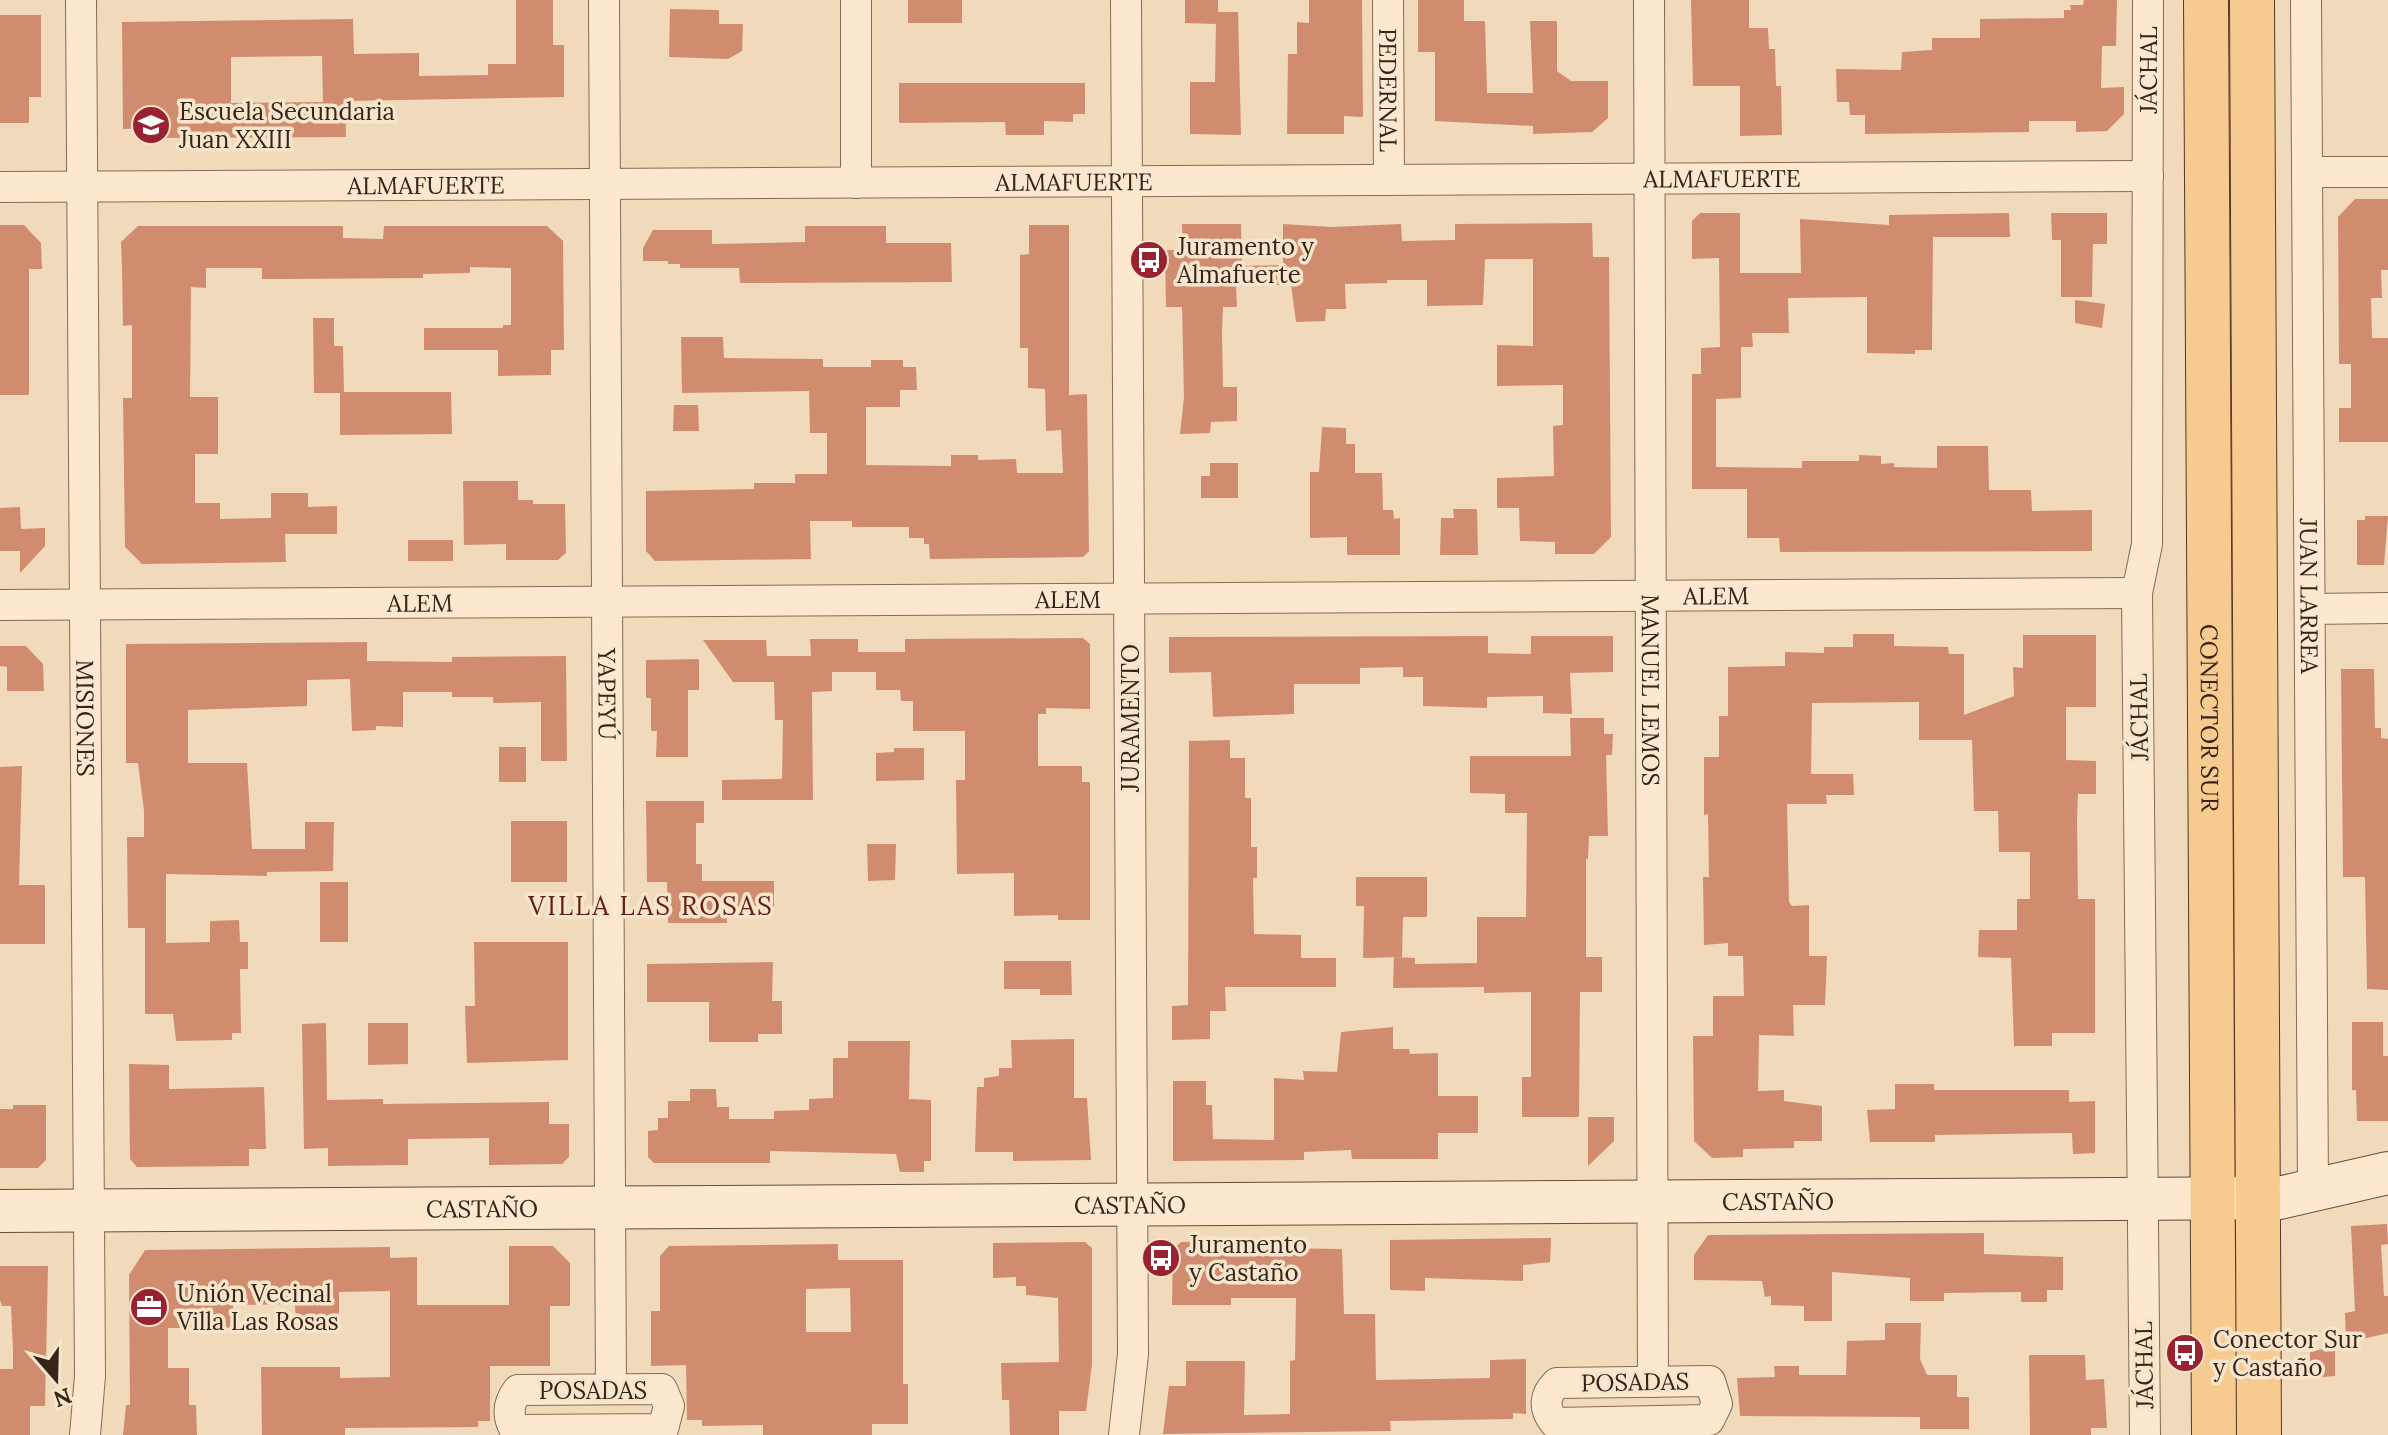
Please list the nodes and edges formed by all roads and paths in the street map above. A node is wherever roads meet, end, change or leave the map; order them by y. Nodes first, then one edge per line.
1 (81, 0) edge
2 (604, 0) edge
3 (856, 0) edge
4 (1126, 0) edge
5 (1388, 0) edge
6 (1649, 0) edge
7 (2148, 0) edge
8 (2206, 0) edge
9 (2252, 0) edge
10 (2306, 0) edge
11 (2307, 172) junction
12 (2388, 172) edge
13 (2148, 176) junction
14 (1649, 179) junction
15 (1389, 180) junction
16 (1127, 181) junction
17 (856, 183) junction
18 (605, 184) junction
19 (0, 187) edge
20 (82, 187) junction
21 (2137, 593) junction
22 (1650, 595) junction
23 (1129, 598) junction
24 (607, 601) junction
25 (85, 604) junction
26 (0, 605) edge
27 (2388, 608) edge
28 (2310, 609) junction
29 (2388, 1173) edge
30 (2313, 1190) junction
31 (2143, 1198) junction
32 (2213, 1198) junction
33 (2259, 1198) junction
34 (1653, 1201) junction
35 (1133, 1204) junction
36 (611, 1208) junction
37 (0, 1211) edge
38 (89, 1211) junction
39 (1653, 1382) junction
40 (611, 1389) junction
41 (85, 1435) edge
42 (1124, 1435) edge
43 (2145, 1435) edge
44 (2214, 1435) edge
45 (2259, 1435) edge

1 - 20 street, MISIONES
2 - 18 street, YAPEYÚ
3 - 17 street
4 - 16 street, JURAMENTO
5 - 15 street, PEDERNAL
6 - 14 street, MANUEL LEMOS
7 - 13 street, JÁCHAL
8 - 32 main road, CONECTOR SUR
9 - 33 main road, CONECTOR SUR
10 - 11 street, JUAN LARREA
11 - 12 street
11 - 28 street, JUAN LARREA
13 - 14 street, ALMAFUERTE
13 - 21 street, JÁCHAL
14 - 15 street, ALMAFUERTE
14 - 22 street, MANUEL LEMOS
15 - 16 street, ALMAFUERTE
16 - 17 street, ALMAFUERTE
16 - 23 street, JURAMENTO
17 - 18 street, ALMAFUERTE
18 - 20 street, ALMAFUERTE
18 - 24 street, YAPEYÚ
19 - 20 street, ALMAFUERTE
20 - 25 street, MISIONES
21 - 22 street, ALEM
21 - 31 street, JÁCHAL
22 - 23 street, ALEM
22 - 34 street, MANUEL LEMOS
23 - 24 street, ALEM
23 - 35 street, JURAMENTO
24 - 25 street, ALEM
24 - 36 street, YAPEYÚ
25 - 26 street, ALEM
25 - 38 street, MISIONES
27 - 28 street
28 - 30 street, JUAN LARREA
29 - 30 street, CASTAÑO
30 - 33 street, CASTAÑO
31 - 32 street, CASTAÑO
31 - 34 street, CASTAÑO
31 - 43 street, JÁCHAL
32 - 33 street, CASTAÑO
32 - 44 main road, CONECTOR SUR
33 - 45 main road, CONECTOR SUR
34 - 35 street, CASTAÑO
34 - 39 street, MANUEL LEMOS
35 - 36 street, CASTAÑO
35 - 42 street, JURAMENTO
36 - 38 street, CASTAÑO
36 - 40 street, YAPEYÚ
37 - 38 street, CASTAÑO
38 - 41 street, MISIONES
39 - 39 street, POSADAS
40 - 40 street, POSADAS

